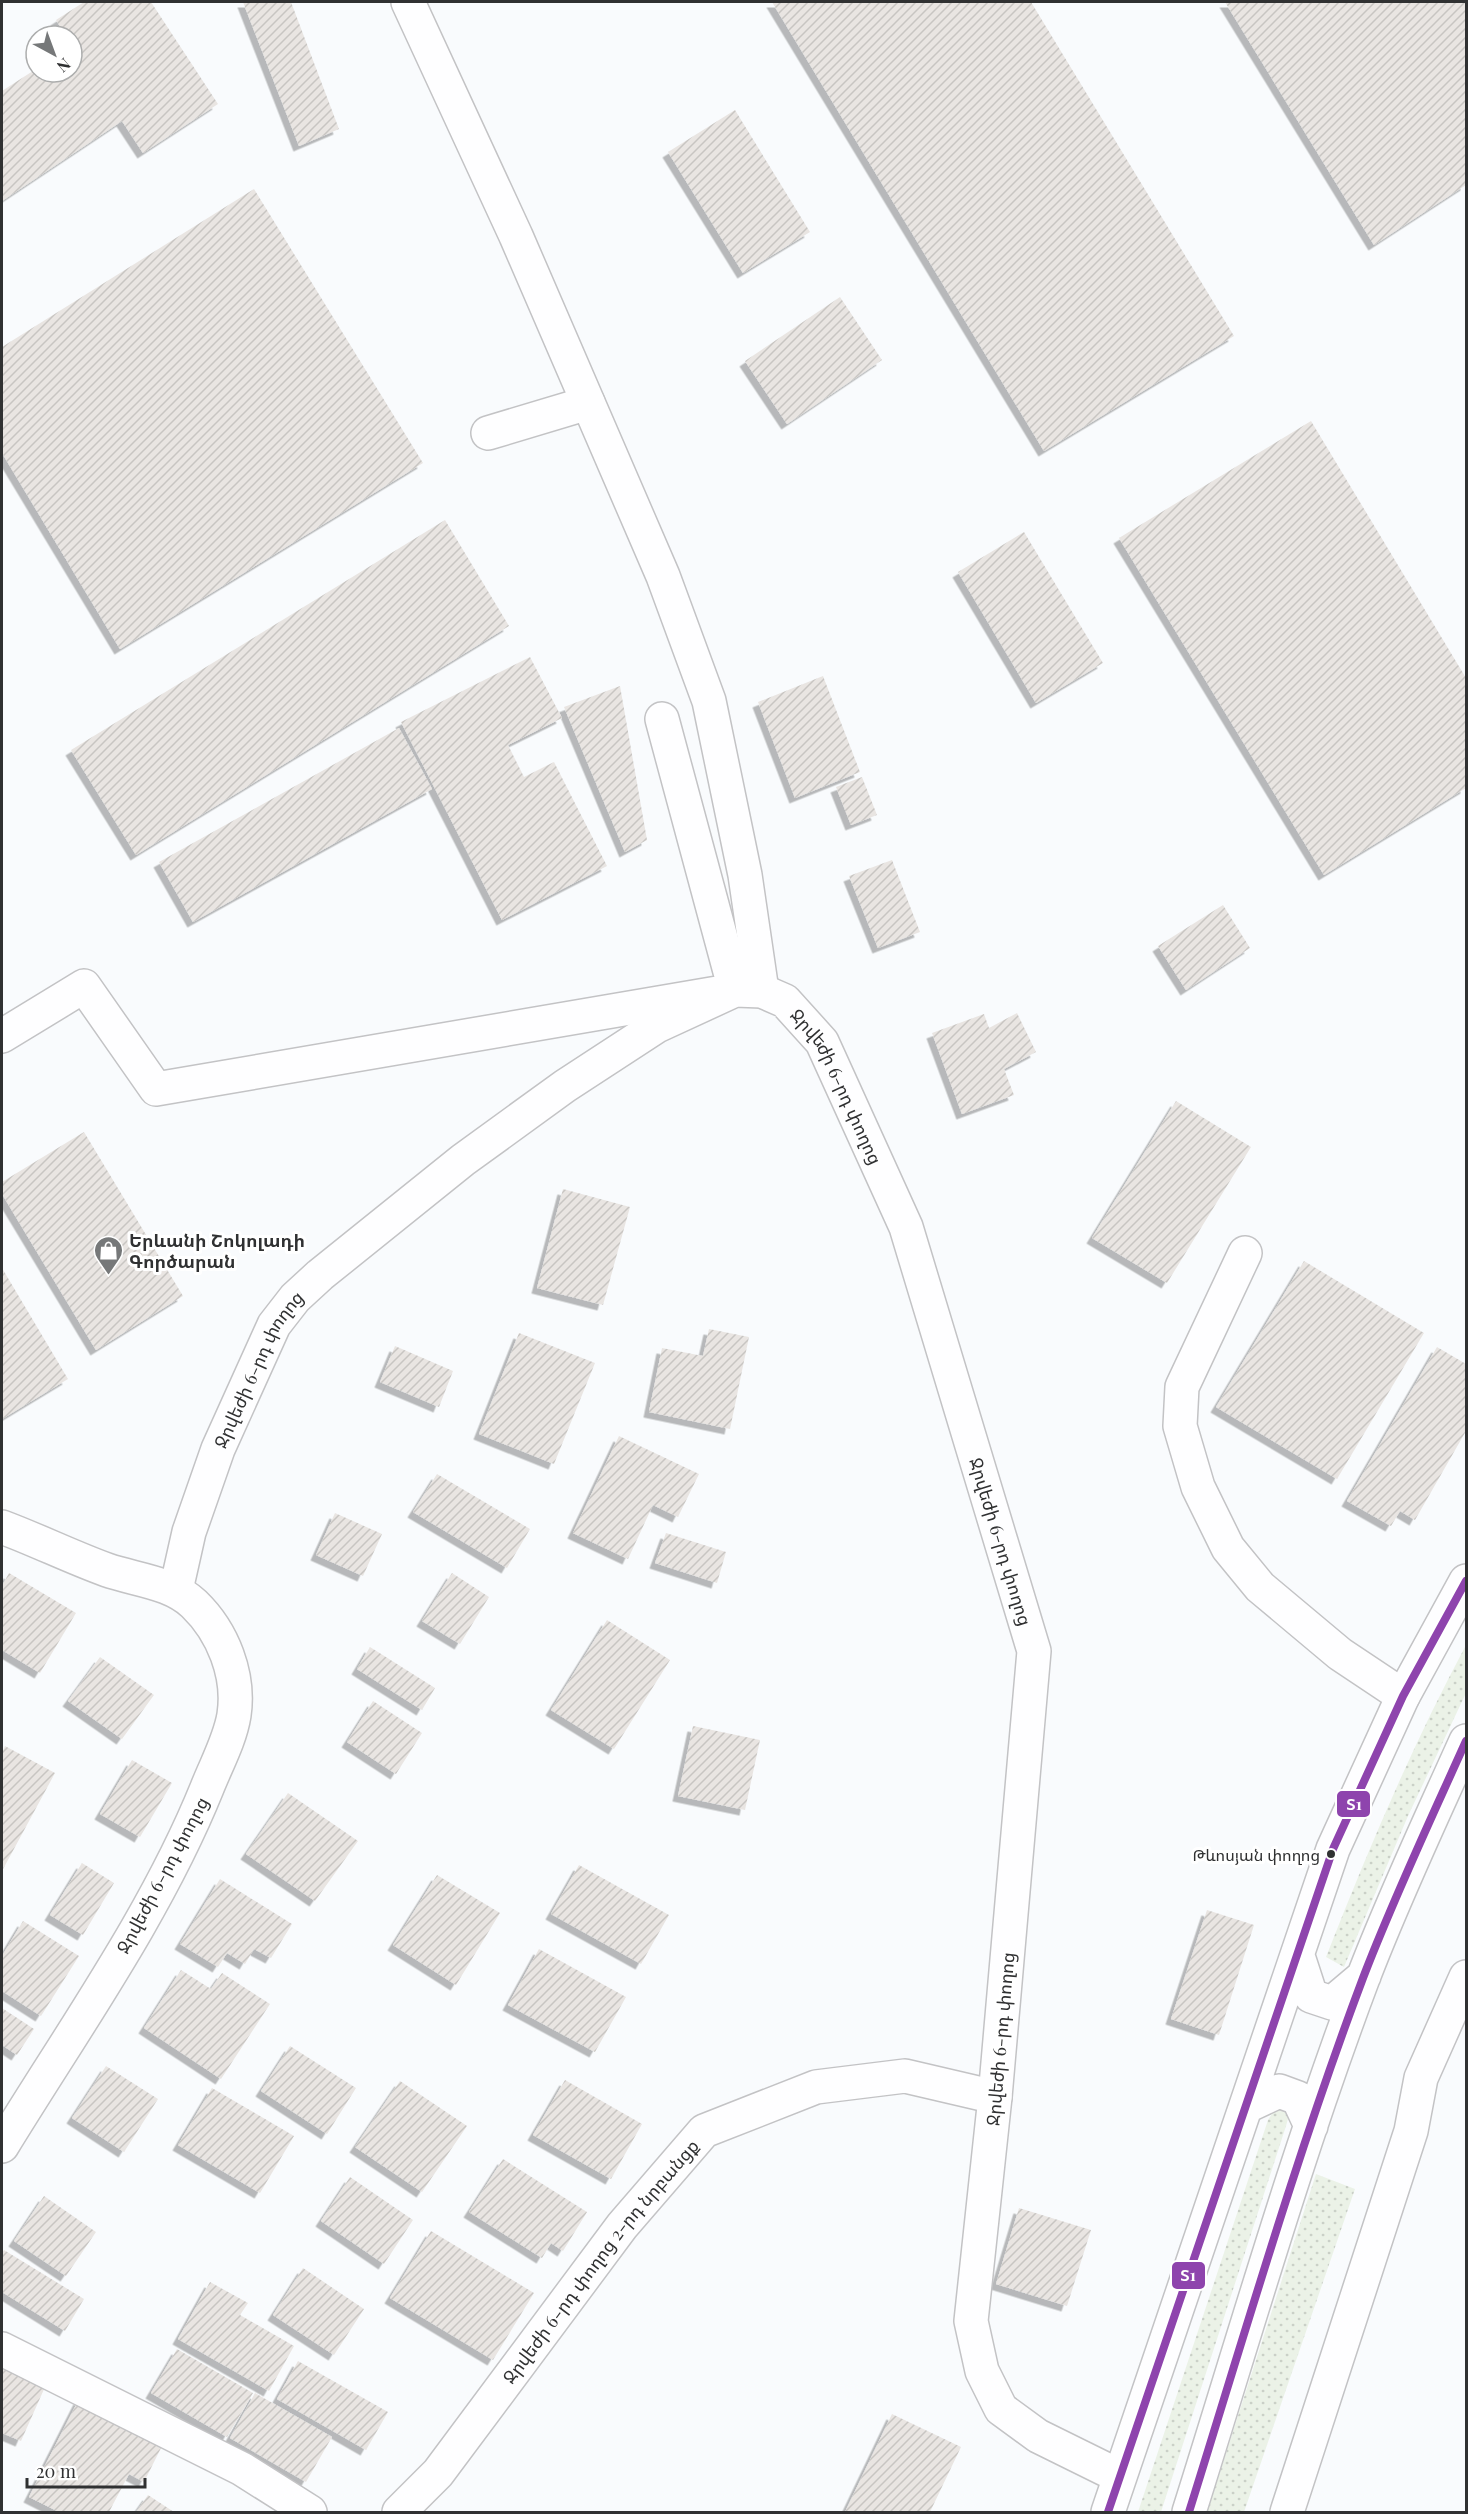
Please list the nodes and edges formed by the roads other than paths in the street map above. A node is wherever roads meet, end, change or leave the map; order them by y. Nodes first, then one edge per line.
1 (408, 2) edge
2 (588, 403) junction
3 (488, 433) dead end
4 (662, 719) dead end
5 (748, 991) junction
6 (2, 1036) edge
7 (1245, 1253) dead end
8 (2, 1527) edge
9 (1467, 1581) edge
10 (176, 1590) junction
11 (1403, 1696) junction
12 (1467, 1741) edge
13 (1298, 1956) junction
14 (1364, 1976) junction
15 (1467, 1977) edge
16 (995, 2097) junction
17 (1247, 2106) junction
18 (1311, 2126) junction
19 (2, 2146) edge
20 (2, 2349) edge
21 (1119, 2476) junction
22 (310, 2512) edge
23 (399, 2512) edge
24 (1108, 2512) edge
25 (1189, 2512) edge
26 (1287, 2512) edge

1 - 2 street
2 - 3 street
2 - 5 street
4 - 5 street
5 - 6 street
5 - 10 street, Ջրվեժի 6-րդ փողոց
5 - 16 street, Ջրվեժի 6-րդ փողոց
7 - 11 street
8 - 10 street
9 - 11 street
10 - 19 street, Ջրվեժի 6-րդ փողոց
11 - 13 street
12 - 14 street
13 - 14 street
13 - 17 street
14 - 18 street
15 - 26 street
16 - 21 street, Ջրվեժի 6-րդ փողոց
16 - 23 street, Ջրվեժի 6-րդ փողոց 2-րդ նրբանցք
17 - 18 street
17 - 21 street
18 - 25 street
20 - 22 street
21 - 24 street

